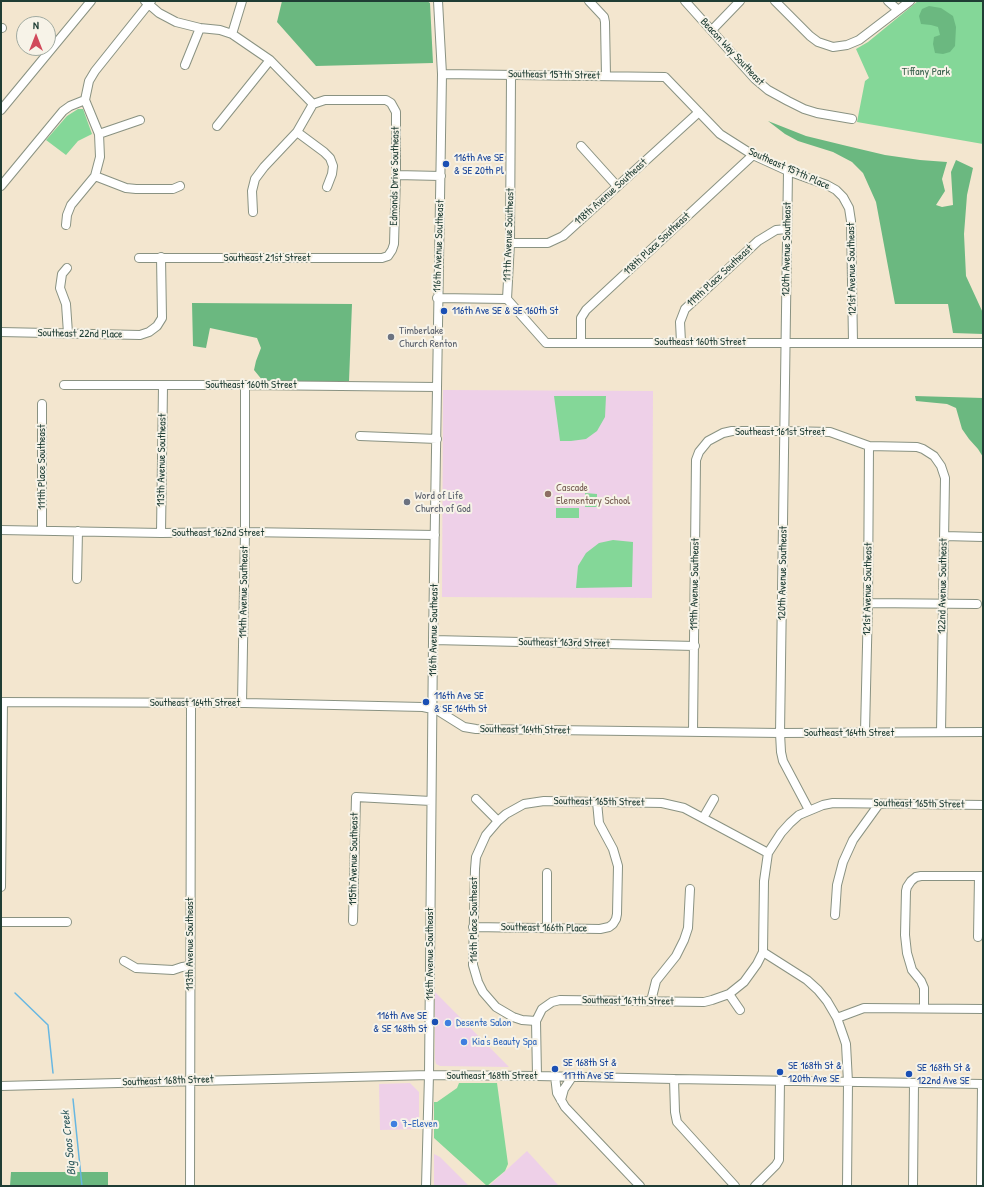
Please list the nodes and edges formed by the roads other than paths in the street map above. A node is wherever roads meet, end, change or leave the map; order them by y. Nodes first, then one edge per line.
1 (91, 1) edge
2 (242, 1) edge
3 (438, 1) edge
4 (589, 1) edge
5 (684, 1) edge
6 (740, 1) edge
7 (775, 1) edge
8 (888, 1) edge
9 (910, 1) edge
10 (148, 2) edge
11 (898, 10) junction
12 (200, 28) junction
13 (712, 30) junction
14 (232, 34) junction
15 (270, 60) junction
16 (185, 65) dead end
17 (442, 74) junction
18 (511, 75) junction
19 (606, 76) junction
20 (665, 77) joint
21 (85, 100) junction
22 (313, 104) junction
23 (1, 110) edge
24 (699, 112) junction
25 (852, 119) dead end
26 (140, 120) dead end
27 (217, 126) dead end
28 (297, 132) junction
29 (99, 134) junction
30 (581, 146) dead end
31 (753, 155) junction
32 (788, 171) junction
33 (396, 175) junction
34 (95, 176) junction
35 (441, 176) junction
36 (1, 186) edge
37 (180, 186) dead end
38 (617, 186) junction
39 (327, 187) dead end
40 (843, 196) joint
41 (253, 212) dead end
42 (66, 225) dead end
43 (787, 229) junction
44 (510, 243) junction
45 (392, 250) joint
46 (162, 257) junction
47 (139, 258) dead end
48 (67, 268) dead end
49 (437, 298) junction
50 (507, 299) junction
51 (1, 332) edge
52 (68, 333) junction
53 (681, 342) junction
54 (785, 342) junction
55 (853, 342) junction
56 (582, 343) junction
57 (983, 343) edge
58 (64, 385) dead end
59 (245, 385) junction
60 (163, 386) junction
61 (437, 387) junction
62 (42, 404) dead end
63 (785, 431) junction
64 (360, 436) dead end
65 (437, 439) junction
66 (708, 441) joint
67 (869, 446) junction
68 (924, 449) joint
69 (1, 530) edge
70 (42, 530) junction
71 (78, 531) junction
72 (245, 532) junction
73 (161, 533) junction
74 (435, 535) junction
75 (944, 536) junction
76 (983, 537) edge
77 (77, 579) dead end
78 (868, 603) junction
79 (943, 603) junction
80 (977, 604) dead end
81 (433, 640) junction
82 (695, 646) junction
83 (2, 702) edge
84 (191, 703) junction
85 (242, 703) junction
86 (433, 709) junction
87 (693, 731) junction
88 (865, 732) junction
89 (941, 732) junction
90 (983, 732) edge
91 (780, 733) junction
92 (714, 799) dead end
93 (476, 800) dead end
94 (431, 802) junction
95 (597, 802) junction
96 (879, 804) junction
97 (983, 805) edge
98 (808, 810) junction
99 (1, 815) edge
100 (703, 818) junction
101 (498, 821) junction
102 (768, 854) junction
103 (547, 873) dead end
104 (981, 876) edge
105 (1, 887) edge
106 (690, 889) dead end
107 (835, 915) dead end
108 (353, 921) dead end
109 (1, 922) edge
110 (67, 922) dead end
111 (473, 927) junction
112 (547, 928) junction
113 (978, 937) dead end
114 (763, 952) junction
115 (124, 961) dead end
116 (190, 966) junction
117 (729, 994) junction
118 (651, 1002) junction
119 (924, 1008) junction
120 (983, 1009) edge
121 (740, 1010) dead end
122 (837, 1018) junction
123 (536, 1021) junction
124 (429, 1075) junction
125 (537, 1076) junction
126 (554, 1076) junction
127 (572, 1077) junction
128 (674, 1079) junction
129 (190, 1080) junction
130 (780, 1080) junction
131 (848, 1082) junction
132 (914, 1083) junction
133 (982, 1084) edge
134 (1, 1086) edge
135 (561, 1100) junction
136 (190, 1186) edge
137 (426, 1186) edge
138 (640, 1186) edge
139 (735, 1186) edge
140 (755, 1186) edge
141 (847, 1186) edge
142 (913, 1186) edge
143 (981, 1186) edge

1 - 23 street
2 - 14 street
3 - 17 street, 116th Avenue Southeast
4 - 19 street
5 - 13 street, Beacon Way Southeast
6 - 13 street
7 - 11 street
8 - 11 street
9 - 11 street
10 - 12 street
10 - 21 street
12 - 14 street
12 - 16 street
13 - 25 street, Beacon Way Southeast
14 - 15 street
15 - 22 street
15 - 27 street
17 - 18 street, Southeast 157th Street
17 - 35 street, 116th Avenue Southeast
18 - 19 street, Southeast 157th Street
18 - 44 street, 117th Avenue Southeast
19 - 20 street, Southeast 157th Street
20 - 24 street, Southeast 157th Place
21 - 29 street
21 - 36 street
22 - 28 street
22 - 33 street, Edmonds Drive Southeast
24 - 31 street, Southeast 157th Place
24 - 38 street, 118th Avenue Southeast
26 - 29 street
28 - 39 street
28 - 41 street
29 - 34 street
30 - 38 street
31 - 32 street, Southeast 157th Place
31 - 56 street, 118th Place Southeast
32 - 40 street, Southeast 157th Place
32 - 43 street, 120th Avenue Southeast
33 - 35 street
33 - 45 street, Edmonds Drive Southeast
34 - 37 street
34 - 42 street
35 - 49 street, 116th Avenue Southeast
38 - 44 street, 118th Avenue Southeast
40 - 55 street, 121st Avenue Southeast
43 - 53 street, 119th Place Southeast
43 - 54 street, 120th Avenue Southeast
44 - 50 street, 117th Avenue Southeast
45 - 46 street, Southeast 21st Street
46 - 47 street, Southeast 21st Street
46 - 52 street, Southeast 22nd Place
48 - 52 street
49 - 50 street
49 - 61 street, 116th Avenue Southeast
50 - 56 street, Southeast 160th Street
51 - 52 street, Southeast 22nd Place
53 - 54 street, Southeast 160th Street
53 - 56 street, Southeast 160th Street
54 - 55 street, Southeast 160th Street
54 - 63 street, 120th Avenue Southeast
55 - 57 street, Southeast 160th Street
58 - 60 street, Southeast 160th Street
59 - 60 street, Southeast 160th Street
59 - 61 street, Southeast 160th Street
59 - 72 street, 114th Avenue Southeast
60 - 73 street, 113th Avenue Southeast
61 - 65 street, 116th Avenue Southeast
62 - 70 street, 111th Place Southeast
63 - 66 street, Southeast 161st Street
63 - 67 street, Southeast 161st Street
63 - 91 street, 120th Avenue Southeast
64 - 65 street
65 - 74 street, 116th Avenue Southeast
66 - 82 street, 119th Avenue Southeast
67 - 68 street, Southeast 161st Street
67 - 78 street, 121st Avenue Southeast
68 - 75 street, 122nd Avenue Southeast
69 - 70 street, Southeast 162nd Street
70 - 71 street, Southeast 162nd Street
71 - 73 street, Southeast 162nd Street
71 - 77 street
72 - 73 street, Southeast 162nd Street
72 - 74 street, Southeast 162nd Street
72 - 85 street, 114th Avenue Southeast
74 - 81 street, 116th Avenue Southeast
75 - 76 street
75 - 79 street, 122nd Avenue Southeast
78 - 79 street
78 - 88 street, 121st Avenue Southeast
79 - 80 street
79 - 89 street, 122nd Avenue Southeast
81 - 82 street, Southeast 163rd Street
81 - 86 street, 116th Avenue Southeast
82 - 87 street, 119th Avenue Southeast
83 - 84 street, Southeast 164th Street
83 - 99 street
84 - 85 street, Southeast 164th Street
84 - 116 street, 113th Avenue Southeast
85 - 86 street, Southeast 164th Street
86 - 87 street, Southeast 164th Street
86 - 94 street, 116th Avenue Southeast
87 - 91 street, Southeast 164th Street
88 - 89 street, Southeast 164th Street
88 - 91 street, Southeast 164th Street
89 - 90 street, Southeast 164th Street
91 - 98 street, 120th Avenue Southeast
92 - 100 street
93 - 101 street
94 - 108 street, 115th Avenue Southeast
94 - 124 street, 116th Avenue Southeast
95 - 100 street, Southeast 165th Street
95 - 101 street, Southeast 165th Street
95 - 112 street, Southeast 166th Place
96 - 97 street, Southeast 165th Street
96 - 98 street, Southeast 165th Street
96 - 107 street
98 - 102 street
99 - 105 street
100 - 102 street, Southeast 165th Street
101 - 111 street, 116th Place Southeast
102 - 114 street
103 - 112 street
104 - 113 street
104 - 119 street
106 - 118 street
109 - 110 street
111 - 112 street, Southeast 166th Place
111 - 123 street, 116th Place Southeast
114 - 117 street, Southeast 167th Street
114 - 122 street
115 - 116 street
116 - 129 street, 113th Avenue Southeast
117 - 118 street, Southeast 167th Street
117 - 121 street
118 - 123 street, Southeast 167th Street
119 - 120 street
119 - 122 street
122 - 131 street
123 - 125 street
124 - 125 street, Southeast 168th Street
124 - 129 street, Southeast 168th Street
124 - 137 street, 116th Avenue Southeast
125 - 126 street, Southeast 168th Street
126 - 127 street, Southeast 168th Street
126 - 135 street
127 - 128 street, Southeast 168th Street
127 - 135 street
128 - 130 street, Southeast 168th Street
128 - 139 street
129 - 134 street, Southeast 168th Street
129 - 136 street, 113th Avenue Southeast
130 - 131 street, Southeast 168th Street
130 - 140 street
131 - 132 street, Southeast 168th Street
131 - 141 street
132 - 133 street, Southeast 168th Street
132 - 142 street
133 - 143 street
135 - 138 street

